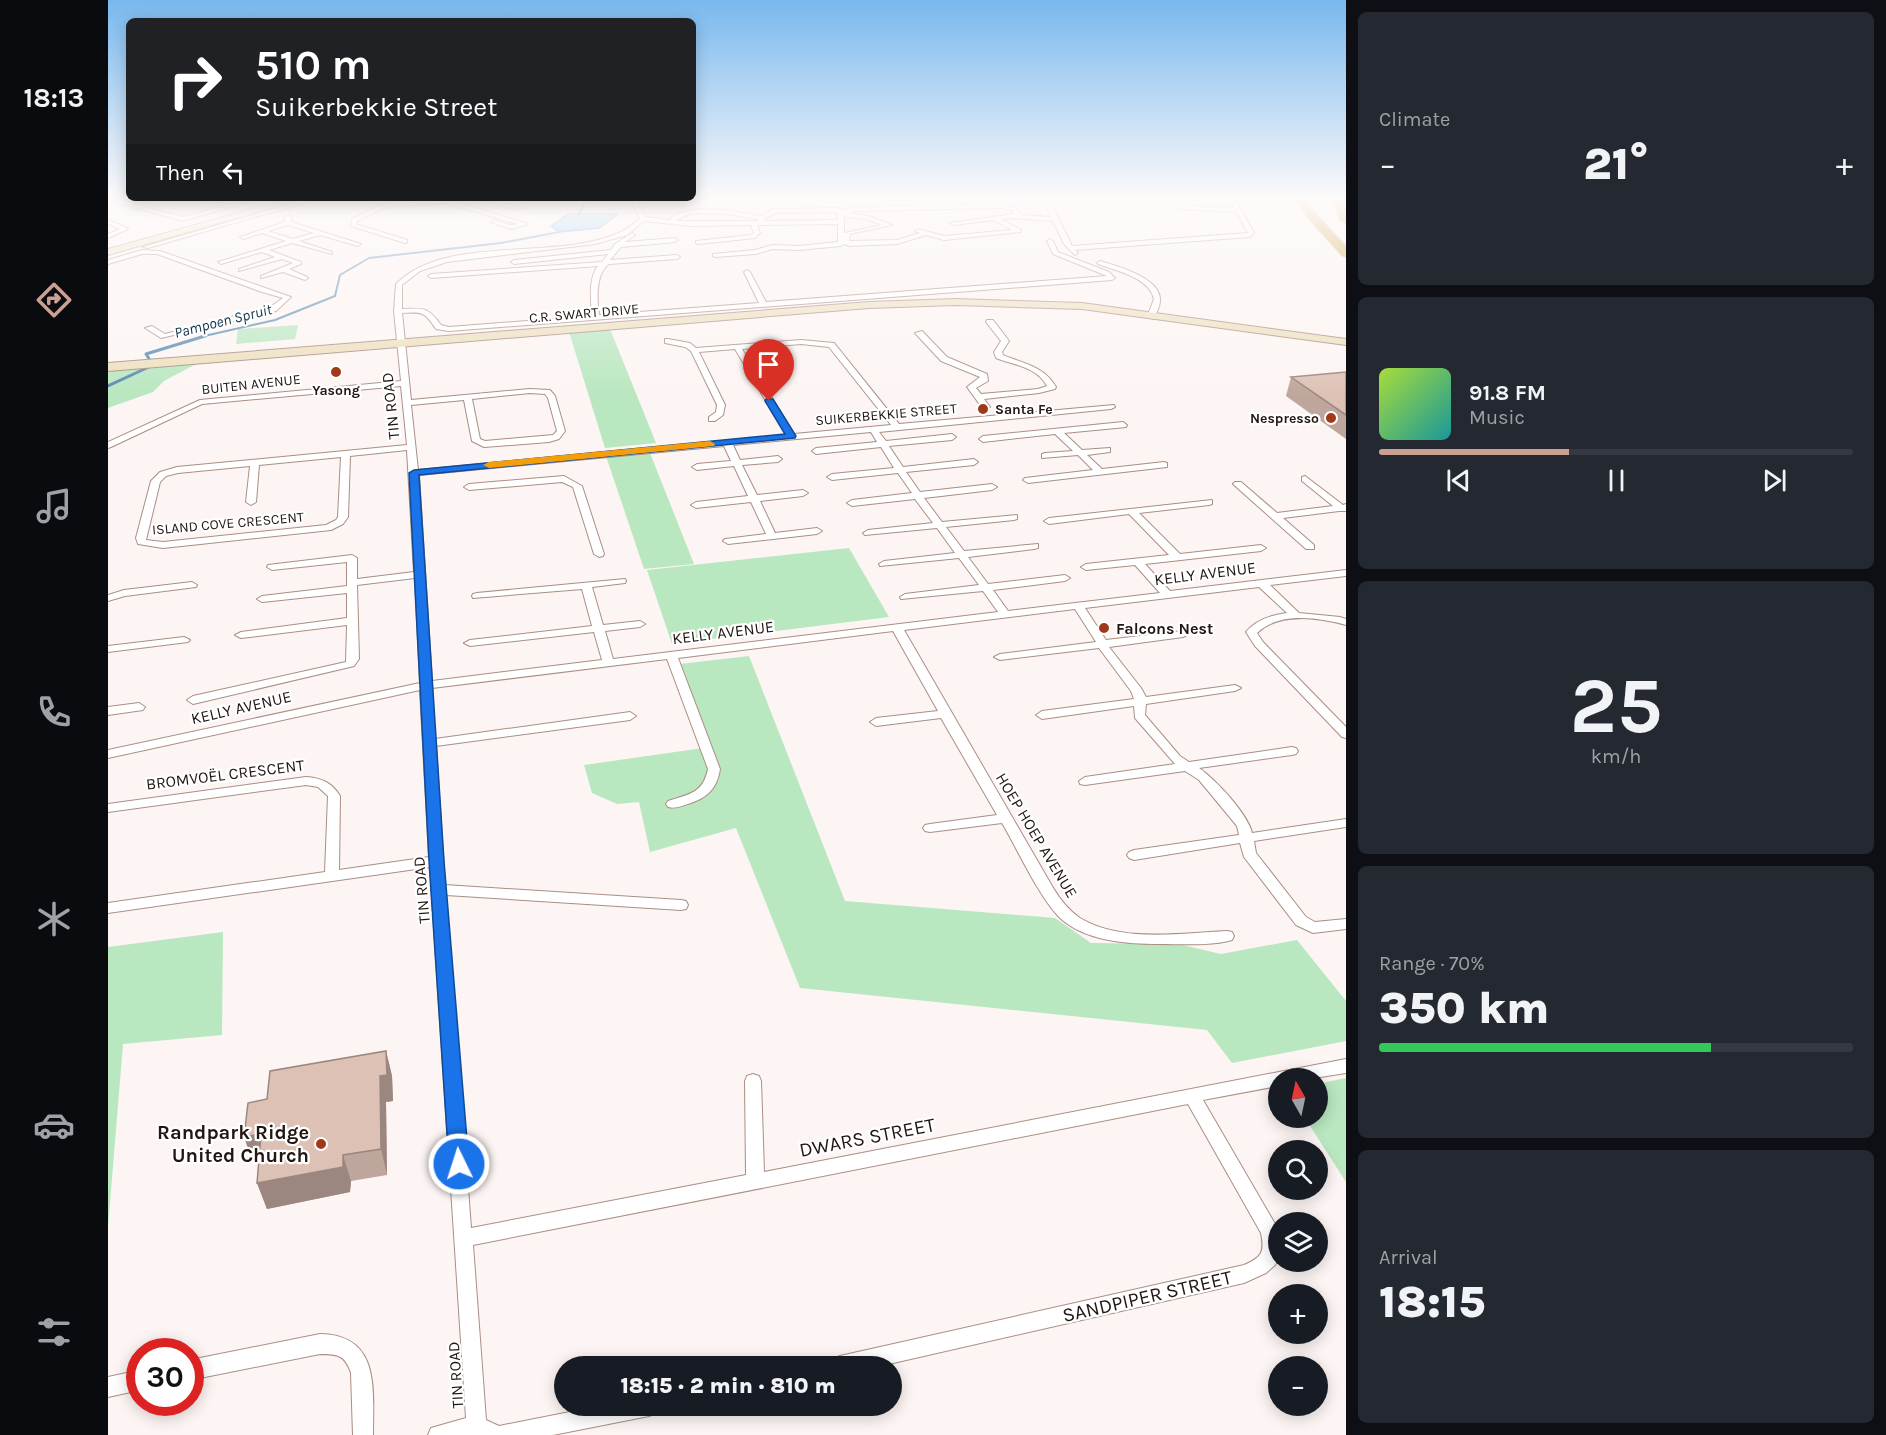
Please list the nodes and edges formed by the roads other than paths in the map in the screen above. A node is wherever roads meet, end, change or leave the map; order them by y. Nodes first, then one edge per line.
1 (191, 264) edge
2 (260, 264) edge
3 (297, 264) edge
4 (439, 264) edge
5 (509, 264) edge
6 (594, 264) edge
7 (606, 264) edge
8 (1082, 264) edge
9 (1101, 264) edge
10 (241, 270) dead end
11 (285, 270) junction
12 (502, 271) junction
13 (747, 272) dead end
14 (431, 276) dead end
15 (263, 277) dead end
16 (305, 278) dead end
17 (764, 304) junction
18 (398, 311) junction
19 (1151, 316) junction
20 (596, 317) junction
21 (990, 322) dead end
22 (149, 328) dead end
23 (919, 333) dead end
24 (668, 341) dead end
25 (1346, 342) edge
26 (402, 344) junction
27 (737, 347) junction
28 (694, 350) junction
29 (108, 367) edge
30 (406, 383) junction
31 (468, 397) junction
32 (978, 397) junction
33 (408, 403) junction
34 (1111, 407) dead end
35 (990, 412) junction
36 (1016, 416) junction
37 (712, 419) dead end
38 (1123, 425) dead end
39 (897, 427) junction
40 (873, 429) junction
41 (1058, 432) junction
42 (1033, 434) junction
43 (791, 436) junction
44 (952, 437) dead end
45 (983, 439) dead end
46 (727, 442) junction
47 (883, 444) junction
48 (108, 445) edge
49 (412, 447) junction
50 (1107, 450) dead end
51 (816, 451) dead end
52 (1080, 453) junction
53 (346, 454) junction
54 (1045, 456) dead end
55 (778, 459) dead end
56 (543, 460) junction
57 (974, 462) dead end
58 (255, 463) junction
59 (738, 463) junction
60 (1164, 465) dead end
61 (697, 467) dead end
62 (900, 470) junction
63 (1100, 472) junction
64 (414, 473) junction
65 (832, 477) dead end
66 (1305, 478) dead end
67 (548, 480) junction
68 (1028, 480) dead end
69 (1238, 484) dead end
70 (470, 487) dead end
71 (992, 487) dead end
72 (803, 493) dead end
73 (918, 496) junction
74 (754, 498) junction
75 (251, 502) dead end
76 (852, 502) dead end
77 (1209, 502) dead end
78 (696, 505) dead end
79 (1344, 509) edge
80 (1131, 511) junction
81 (1275, 516) junction
82 (1014, 517) dead end
83 (1049, 521) dead end
84 (940, 525) junction
85 (817, 531) dead end
86 (868, 533) dead end
87 (772, 536) junction
88 (728, 541) dead end
89 (1034, 546) dead end
90 (1310, 547) dead end
91 (1260, 548) dead end
92 (599, 554) dead end
93 (960, 555) junction
94 (1176, 556) junction
95 (1137, 561) junction
96 (884, 564) dead end
97 (272, 567) dead end
98 (1086, 567) dead end
99 (1346, 573) edge
100 (420, 574) junction
101 (1065, 578) dead end
102 (621, 581) dead end
103 (1260, 582) junction
104 (192, 585) dead end
105 (586, 585) junction
106 (352, 586) junction
107 (986, 587) junction
108 (1167, 594) junction
109 (477, 596) dead end
110 (905, 597) dead end
111 (108, 598) edge
112 (262, 599) dead end
113 (1078, 606) junction
114 (1006, 615) junction
115 (1295, 615) junction
116 (353, 621) junction
117 (1346, 621) edge
118 (640, 624) dead end
119 (897, 628) junction
120 (598, 629) junction
121 (1182, 634) dead end
122 (242, 635) dead end
123 (184, 640) dead end
124 (470, 643) dead end
125 (1104, 644) junction
126 (108, 649) edge
127 (671, 655) junction
128 (1000, 657) dead end
129 (608, 663) junction
130 (427, 685) junction
131 (1235, 688) dead end
132 (193, 700) dead end
133 (1141, 702) junction
134 (139, 707) dead end
135 (108, 711) edge
136 (945, 714) junction
137 (630, 716) dead end
138 (1042, 716) dead end
139 (876, 722) dead end
140 (1346, 734) edge
141 (430, 743) junction
142 (1292, 751) dead end
143 (108, 754) edge
144 (1187, 767) junction
145 (1085, 782) dead end
146 (673, 804) dead end
147 (108, 808) edge
148 (1006, 818) junction
149 (1346, 823) edge
150 (930, 828) dead end
151 (1247, 839) junction
152 (1134, 855) dead end
153 (436, 861) junction
154 (332, 875) junction
155 (440, 890) junction
156 (681, 905) dead end
157 (108, 908) edge
158 (1346, 924) edge
159 (1227, 936) dead end
160 (1346, 1066) edge
161 (1328, 1070) edge
162 (753, 1081) dead end
163 (1268, 1081) edge
164 (1192, 1096) junction
165 (755, 1180) junction
166 (464, 1238) junction
167 (884, 1356) edge
168 (204, 1367) edge
169 (126, 1383) edge
170 (108, 1387) edge
171 (597, 1416) edge
172 (477, 1431) edge
173 (363, 1435) edge
174 (438, 1435) edge
175 (499, 1435) edge

1 - 22 street
2 - 10 street
3 - 11 street
4 - 18 street, TIN ROAD
5 - 12 street
6 - 12 street
7 - 20 street
8 - 17 street
9 - 19 street
11 - 15 street
11 - 16 street
12 - 14 street
13 - 17 street
17 - 20 street
18 - 20 street
18 - 26 street, TIN ROAD
19 - 25 street, C.R. SWART DRIVE
19 - 26 street, C.R. SWART DRIVE
21 - 32 street
23 - 32 street
24 - 28 street
26 - 29 street, C.R. SWART DRIVE
26 - 30 street, TIN ROAD
27 - 28 street
27 - 39 street
27 - 43 street
28 - 37 street
30 - 33 street, TIN ROAD
30 - 48 street, BUITEN AVENUE
31 - 31 street
31 - 33 street
32 - 35 street
33 - 49 street, TIN ROAD
34 - 36 street, SUIKERBEKKIE STREET
35 - 36 street, SUIKERBEKKIE STREET
35 - 39 street, SUIKERBEKKIE STREET
36 - 42 street
38 - 41 street
39 - 40 street, SUIKERBEKKIE STREET
40 - 43 street, SUIKERBEKKIE STREET
40 - 47 street
41 - 42 street
41 - 52 street
42 - 45 street
43 - 46 street, SUIKERBEKKIE STREET
44 - 47 street
46 - 56 street, SUIKERBEKKIE STREET
46 - 59 street
47 - 51 street
47 - 62 street
49 - 53 street, ISLAND COVE CRESCENT
49 - 64 street, TIN ROAD
50 - 52 street
52 - 54 street
52 - 63 street
53 - 58 street, ISLAND COVE CRESCENT
53 - 58 street, ISLAND COVE CRESCENT
55 - 59 street
56 - 64 street, SUIKERBEKKIE STREET
56 - 67 street
57 - 62 street
58 - 75 street, ISLAND COVE CRESCENT
59 - 61 street
59 - 74 street
60 - 63 street
62 - 65 street
62 - 73 street
63 - 68 street
64 - 100 street, TIN ROAD
66 - 79 street
67 - 70 street
67 - 92 street
69 - 81 street
71 - 73 street
72 - 74 street
73 - 76 street
73 - 84 street
74 - 78 street
74 - 87 street
77 - 80 street
79 - 81 street
80 - 83 street
80 - 94 street
81 - 90 street
82 - 84 street
84 - 86 street
84 - 93 street
85 - 87 street
87 - 88 street
89 - 93 street
91 - 94 street
93 - 96 street
93 - 107 street
94 - 95 street
95 - 98 street
95 - 108 street
97 - 106 street
99 - 103 street, KELLY AVENUE
100 - 106 street
100 - 130 street, TIN ROAD
101 - 107 street
102 - 105 street
103 - 108 street, KELLY AVENUE
103 - 115 street
104 - 111 street
105 - 109 street
105 - 120 street
106 - 112 street
106 - 116 street
107 - 110 street
107 - 114 street
108 - 113 street, KELLY AVENUE
113 - 114 street, KELLY AVENUE
113 - 125 street
114 - 119 street, KELLY AVENUE
115 - 117 street
115 - 140 street
116 - 122 street
116 - 132 street
118 - 120 street
119 - 127 street, KELLY AVENUE
119 - 136 street, HOEP HOEP AVENUE
120 - 124 street
120 - 129 street
121 - 125 street
123 - 126 street
125 - 128 street
125 - 133 street
127 - 129 street, KELLY AVENUE
127 - 146 street
129 - 130 street, KELLY AVENUE
130 - 141 street, TIN ROAD
130 - 143 street, KELLY AVENUE
131 - 133 street
133 - 138 street
133 - 144 street
134 - 135 street
136 - 139 street
136 - 148 street, HOEP HOEP AVENUE
137 - 141 street
141 - 153 street, TIN ROAD
142 - 144 street
144 - 145 street
144 - 151 street
147 - 154 street, BROMVOËL CRESCENT
148 - 150 street
148 - 159 street, HOEP HOEP AVENUE
149 - 151 street
151 - 152 street
151 - 158 street
153 - 154 street
153 - 155 street, TIN ROAD
154 - 157 street
155 - 156 street
155 - 166 street, TIN ROAD
160 - 161 street, DWARS STREET
162 - 165 street
163 - 164 street, DWARS STREET
164 - 165 street, DWARS STREET
164 - 167 street, SANDPIPER STREET
165 - 166 street, DWARS STREET
166 - 172 street, TIN ROAD
168 - 173 street
169 - 170 street
171 - 175 street
172 - 174 street
172 - 175 street

